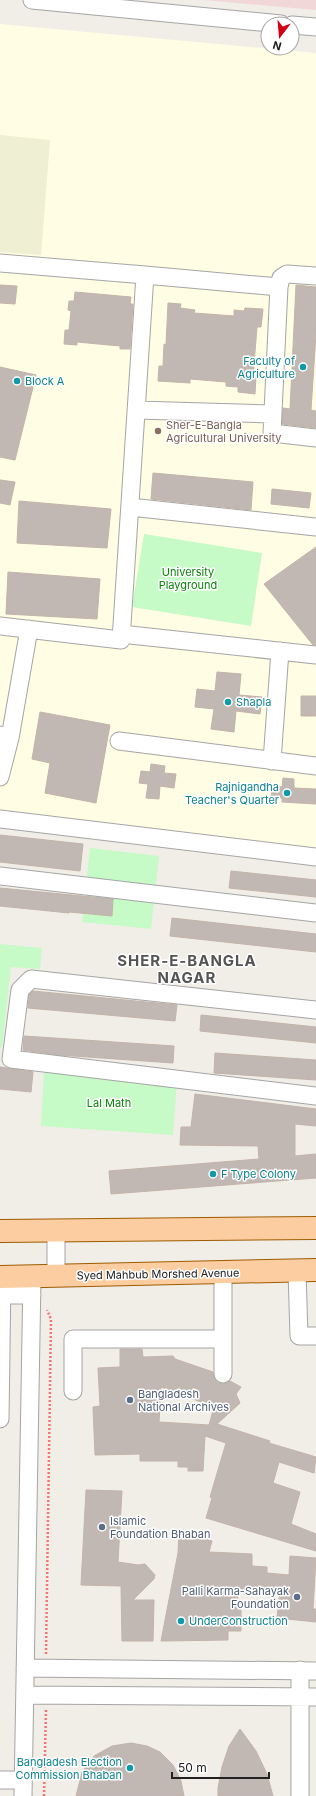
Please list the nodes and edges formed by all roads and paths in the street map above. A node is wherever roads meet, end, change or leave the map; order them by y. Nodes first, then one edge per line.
1 (32, 0) edge
2 (260, 22) edge
3 (300, 26) edge
4 (316, 27) edge
5 (0, 263) edge
6 (145, 275) junction
7 (316, 276) edge
8 (279, 287) junction
9 (137, 410) junction
10 (272, 414) junction
11 (316, 438) edge
12 (130, 507) junction
13 (316, 527) edge
14 (0, 626) edge
15 (29, 629) junction
16 (121, 634) junction
17 (280, 651) junction
18 (316, 655) edge
19 (5, 736) edge
20 (119, 741) dead end
21 (272, 761) junction
22 (316, 766) edge
23 (0, 777) edge
24 (0, 819) edge
25 (316, 857) edge
26 (0, 876) edge
27 (316, 913) edge
28 (316, 1010) edge
29 (6, 1058) edge
30 (316, 1096) edge
31 (316, 1228) edge
32 (56, 1230) junction
33 (0, 1231) edge
34 (307, 1270) edge
35 (223, 1273) junction
36 (56, 1276) junction
37 (2, 1283) edge
38 (36, 1292) junction
39 (316, 1336) edge
40 (223, 1338) junction
41 (223, 1374) dead end
42 (73, 1391) dead end
43 (0, 1419) edge
44 (25, 1668) junction
45 (46, 1668) junction
46 (308, 1671) edge
47 (24, 1695) junction
48 (46, 1695) junction
49 (308, 1697) edge
50 (0, 1780) edge
51 (23, 1788) edge
52 (44, 1796) edge
53 (300, 1796) edge

1 - 2 street
3 - 4 street
5 - 6 street
6 - 8 street
6 - 9 street
7 - 8 street
8 - 10 street
9 - 10 street
9 - 12 street
10 - 11 street
12 - 13 street
12 - 16 street
14 - 15 street
15 - 16 street
15 - 19 street
16 - 17 street
17 - 18 street
17 - 21 street
19 - 23 street
20 - 21 street
21 - 22 street
24 - 25 street
26 - 27 street
28 - 29 street
29 - 30 street
31 - 32 main road
32 - 33 main road
32 - 36 street
34 - 35 main road, Syed Mahbub Morshed Avenue
34 - 39 street
35 - 36 main road, Syed Mahbub Morshed Avenue
35 - 40 street
36 - 38 main road, Syed Mahbub Morshed Avenue
37 - 38 main road, Syed Mahbub Morshed Avenue
37 - 43 street
38 - 44 street
38 - 45 path
40 - 41 street
40 - 42 street
44 - 45 street
44 - 47 street
45 - 46 street
46 - 49 street
47 - 48 street
47 - 51 street
48 - 49 street
48 - 52 path
49 - 53 street
50 - 51 street

